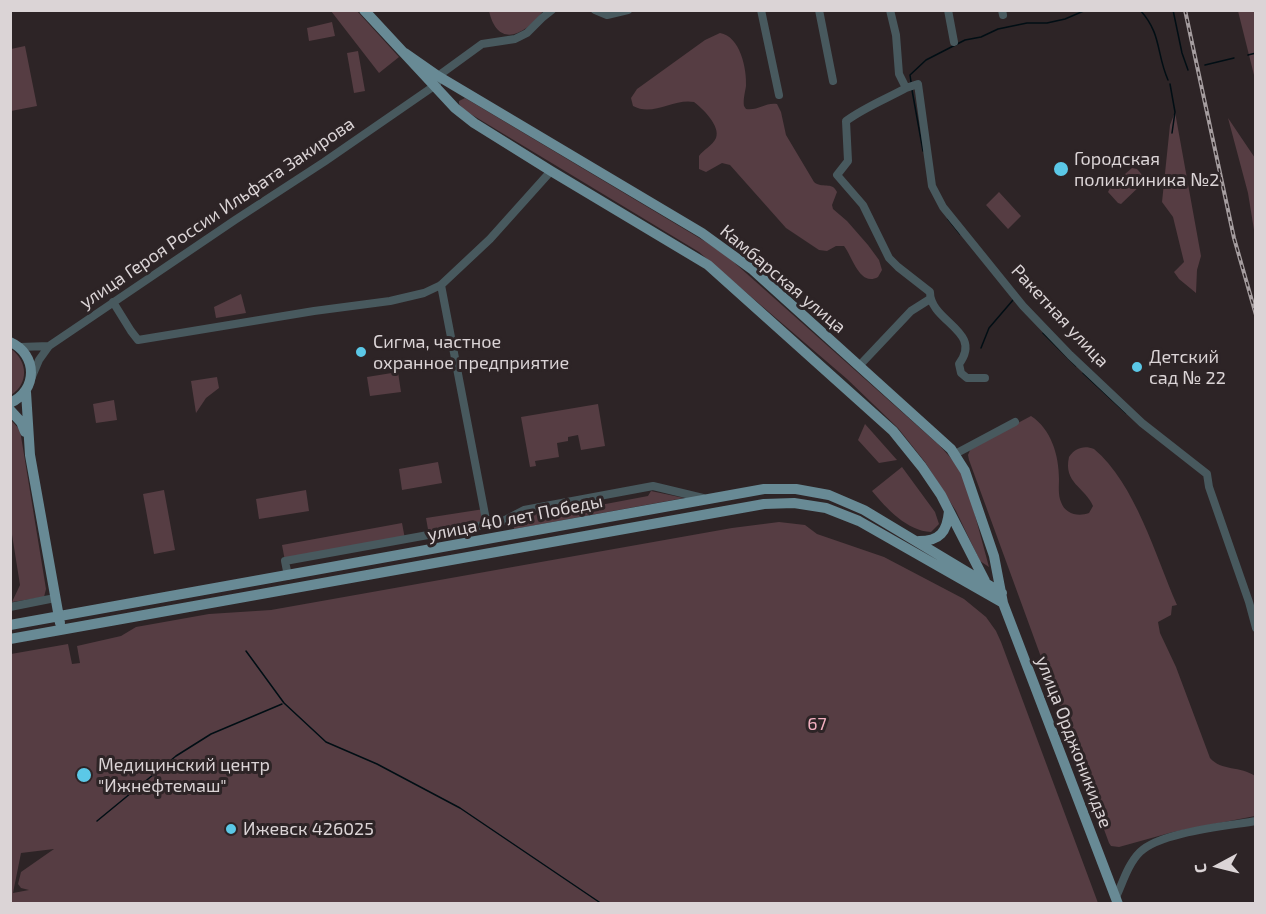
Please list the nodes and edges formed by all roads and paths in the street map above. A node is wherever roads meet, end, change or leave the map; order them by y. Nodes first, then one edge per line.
1 (364, 10) edge
2 (552, 10) edge
3 (594, 10) edge
4 (628, 10) edge
5 (761, 10) edge
6 (819, 10) edge
7 (890, 10) edge
8 (948, 10) edge
9 (954, 42) dead end
10 (405, 53) junction
11 (441, 77) junction
12 (833, 81) dead end
13 (433, 87) junction
14 (906, 88) junction
15 (471, 95) junction
16 (779, 95) dead end
17 (455, 108) junction
18 (551, 171) junction
19 (441, 285) junction
20 (930, 299) junction
21 (113, 302) junction
22 (15, 345) edge
23 (49, 346) junction
24 (859, 366) junction
25 (985, 378) dead end
26 (31, 379) junction
27 (26, 392) junction
28 (10, 403) edge
29 (10, 410) edge
30 (1015, 422) dead end
31 (28, 437) junction
32 (955, 454) junction
33 (705, 498) junction
34 (949, 511) junction
35 (487, 525) junction
36 (441, 532) junction
37 (918, 541) junction
38 (444, 548) junction
39 (288, 576) junction
40 (969, 577) junction
41 (985, 582) junction
42 (56, 598) junction
43 (999, 598) junction
44 (10, 607) edge
45 (59, 617) junction
46 (10, 625) edge
47 (1256, 628) edge
48 (61, 629) junction
49 (12, 639) edge
50 (1256, 821) edge
51 (1117, 900) edge

1 - 10 main road, Камбарская улица
2 - 11 street, улица Героя России Ильфата Закирова
3 - 4 street
5 - 16 street
6 - 12 street
7 - 14 street
8 - 9 street
10 - 11 main road, Камбарская улица
10 - 13 main road, Камбарская улица
11 - 13 street, улица Героя России Ильфата Закирова
11 - 15 main road, Камбарская улица
13 - 17 main road, Камбарская улица
13 - 21 street, улица Героя России Ильфата Закирова
14 - 20 street
14 - 47 street, Ракетная улица
15 - 17 main road
15 - 24 main road, Камбарская улица
17 - 18 main road, Камбарская улица
18 - 19 street
18 - 34 main road, Камбарская улица
19 - 21 street
19 - 35 street
20 - 24 street
20 - 25 street
21 - 23 street, улица Героя России Ильфата Закирова
22 - 23 street
22 - 26 main road
23 - 26 street, улица Героя России Ильфата Закирова
24 - 32 main road, Камбарская улица
26 - 27 main road
27 - 28 main road
27 - 31 main road
29 - 31 main road
30 - 32 street
31 - 42 main road
32 - 43 main road, Камбарская улица
33 - 35 street
33 - 37 main road, улица 40 лет Победы
33 - 38 main road, улица 40 лет Победы
34 - 37 main road
34 - 41 main road, Камбарская улица
35 - 36 street
36 - 38 street
36 - 39 street
37 - 40 main road, улица 40 лет Победы
38 - 39 main road, улица 40 лет Победы
39 - 45 main road, улица 40 лет Победы
40 - 41 main road, улица 40 лет Победы
40 - 43 main road, улица 40 лет Победы
40 - 48 main road, улица 40 лет Победы
41 - 43 main road, улица 40 лет Победы
42 - 44 street
42 - 45 main road
43 - 51 main road, улица Орджоникидзе
45 - 46 main road, улица 40 лет Победы
45 - 48 main road
48 - 49 main road, улица 40 лет Победы
50 - 51 street

